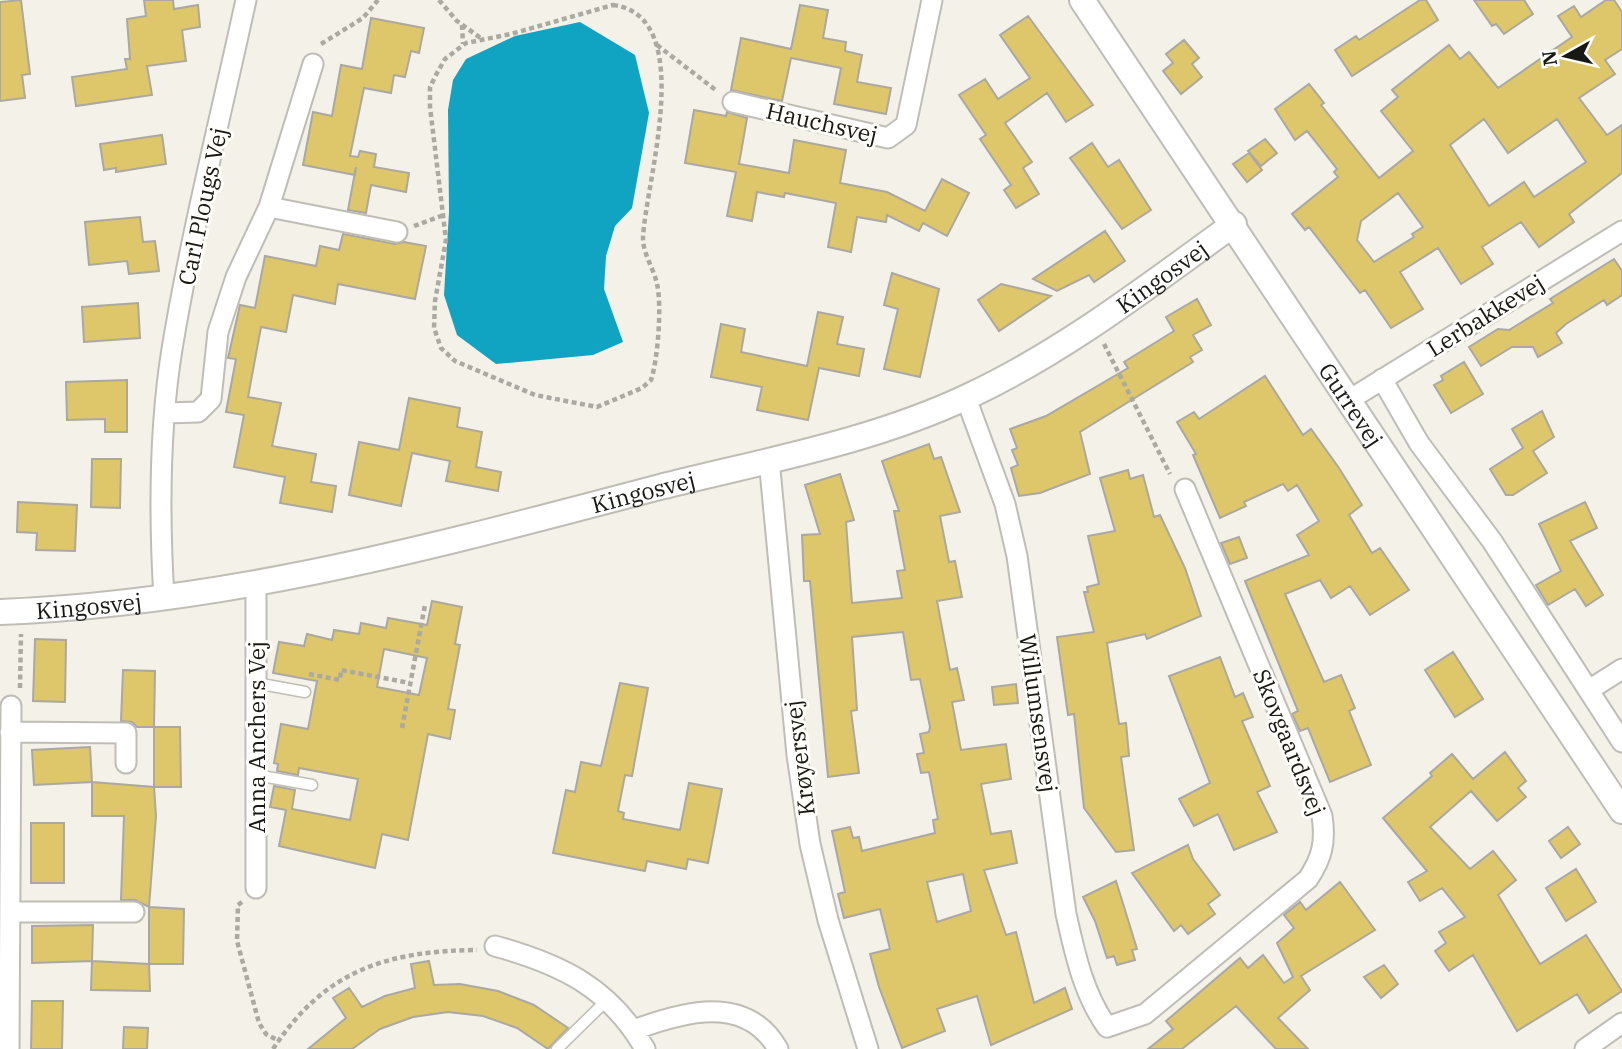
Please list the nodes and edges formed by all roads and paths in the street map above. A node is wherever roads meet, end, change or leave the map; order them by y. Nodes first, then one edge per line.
1 (246, 0) edge
2 (378, 0) edge
3 (439, 0) edge
4 (932, 0) edge
5 (1082, 0) edge
6 (462, 25) junction
7 (482, 39) junction
8 (463, 44) junction
9 (656, 44) junction
10 (313, 64) joint
11 (703, 80) dead end
12 (733, 102) dead end
13 (269, 207) junction
14 (444, 215) junction
15 (1234, 224) junction
16 (1622, 230) edge
17 (397, 232) joint
18 (1094, 324) junction
19 (1382, 379) junction
20 (966, 398) junction
21 (1349, 400) junction
22 (165, 413) junction
23 (768, 459) junction
24 (1185, 489) joint
25 (256, 585) junction
26 (164, 598) junction
27 (425, 605) dead end
28 (10, 611) edge
29 (1622, 669) edge
30 (256, 683) junction
31 (410, 683) junction
32 (1588, 691) junction
33 (305, 692) joint
34 (11, 706) joint
35 (402, 728) dead end
36 (10, 732) junction
37 (1622, 742) edge
38 (126, 763) dead end
39 (256, 775) junction
40 (312, 785) dead end
41 (1622, 811) edge
42 (256, 888) joint
43 (10, 912) junction
44 (134, 912) dead end
45 (495, 946) joint
46 (606, 1001) junction
47 (1622, 1023) edge
48 (1107, 1027) joint
49 (634, 1030) junction
50 (279, 1041) junction
51 (9, 1049) edge
52 (273, 1049) edge
53 (557, 1049) edge
54 (645, 1049) edge
55 (778, 1049) edge
56 (868, 1049) edge
57 (1585, 1049) edge

1 - 22 street, Carl Plougs Vej
2 - 10 path
3 - 6 path
4 - 12 street, Hauchsvej
5 - 15 street, Gurrevej
6 - 7 path
6 - 8 path
7 - 8 path
7 - 9 path
8 - 14 path
9 - 11 path
9 - 14 path
10 - 13 street, Carl Plougs Vej
13 - 17 street
13 - 22 street, Carl Plougs Vej
14 - 17 path
15 - 18 street, Kingosvej
15 - 21 street, Gurrevej
16 - 19 street, Lerbakkevej
18 - 20 street, Kingosvej
18 - 24 path
19 - 21 street, Lerbakkevej
19 - 32 street, Gurrevej
20 - 23 street, Kingosvej
20 - 48 street, Willumsensvej
21 - 41 street, Gurrevej
22 - 26 street, Carl Plougs Vej
23 - 25 street, Kingosvej
23 - 56 street, Krøyersvej
24 - 48 street, Skovgaardsvej
25 - 26 street, Kingosvej
25 - 30 street, Anna Anchers Vej
26 - 28 street, Kingosvej
27 - 31 path
28 - 34 path
29 - 32 street
30 - 33 lane
30 - 39 street, Anna Anchers Vej
31 - 33 path
31 - 35 path
32 - 37 street, Gurrevej
34 - 36 street
36 - 38 street
36 - 43 street
39 - 40 lane
39 - 42 street, Anna Anchers Vej
42 - 50 path
43 - 44 street
43 - 51 street
45 - 46 street
45 - 50 path
46 - 49 street
46 - 53 lane
47 - 57 street
49 - 54 street
49 - 55 street
50 - 52 path

